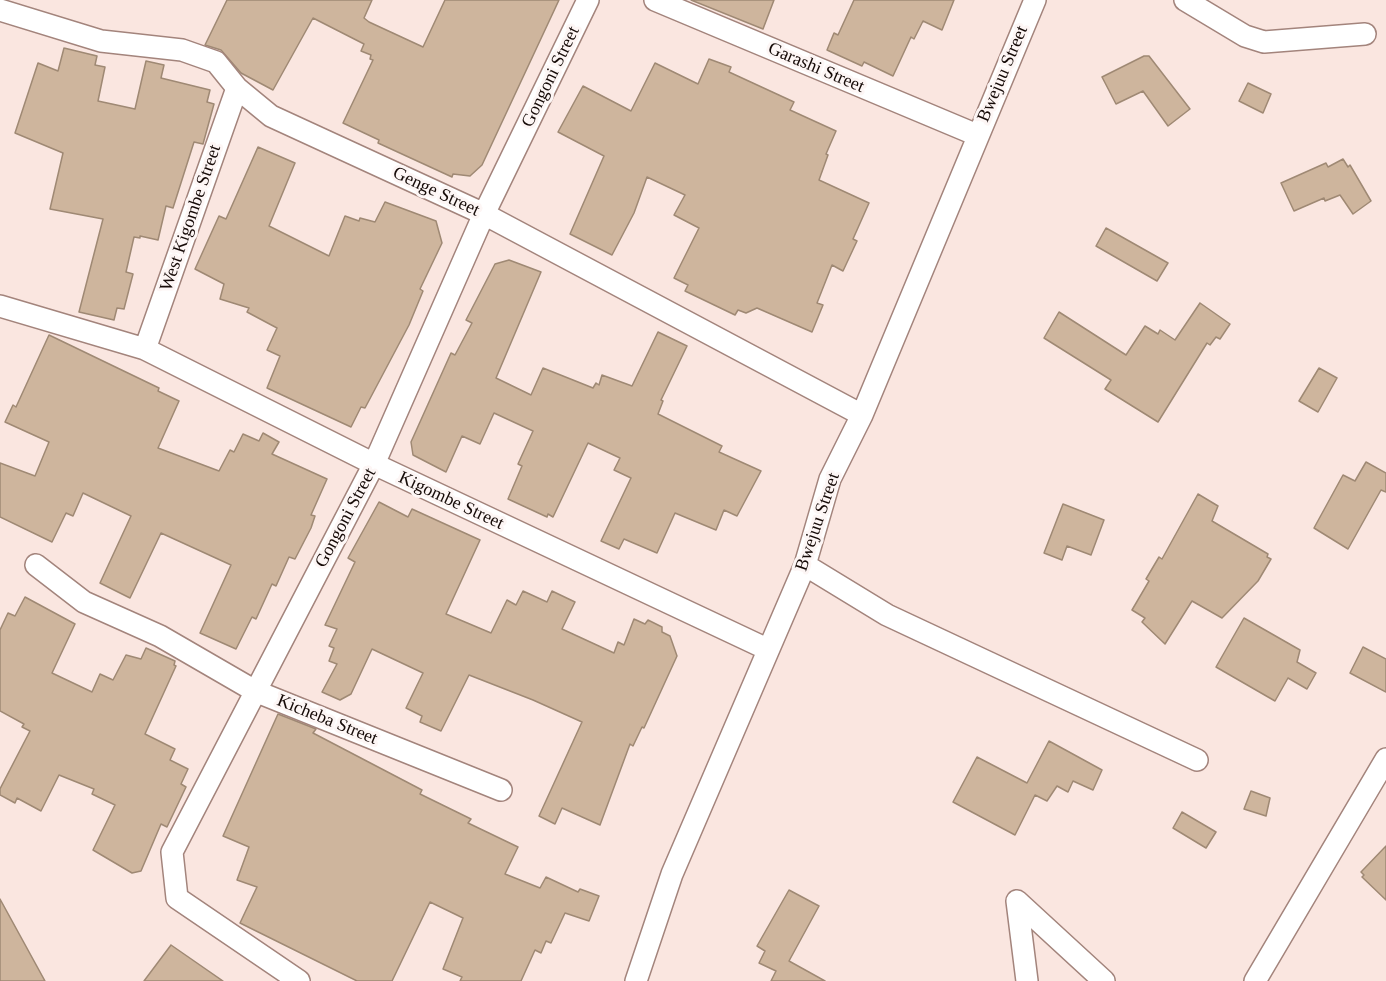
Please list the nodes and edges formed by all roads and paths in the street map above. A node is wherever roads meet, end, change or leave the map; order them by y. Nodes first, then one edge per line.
1 (588, 0) edge
2 (655, 0) edge
3 (1035, 0) edge
4 (1185, 0) edge
5 (0, 10) edge
6 (1365, 34) dead end
7 (237, 88) junction
8 (977, 135) junction
9 (484, 214) junction
10 (0, 306) edge
11 (146, 349) junction
12 (862, 415) junction
13 (374, 464) junction
14 (36, 564) dead end
15 (805, 565) junction
16 (766, 649) junction
17 (255, 691) junction
18 (1386, 759) edge
19 (1197, 760) dead end
20 (501, 790) dead end
21 (299, 981) edge
22 (636, 981) edge
23 (1027, 981) edge
24 (1104, 981) edge
25 (1256, 981) edge

1 - 9 street, Gongoni Street
2 - 8 street, Garashi Street
3 - 8 street, Bwejuu Street
4 - 6 street
5 - 7 street, Genge Street
7 - 9 street, Genge Street
7 - 11 street, West Kigombe Street
8 - 12 street, Bwejuu Street
9 - 12 street, Genge Street
9 - 13 street, Gongoni Street
10 - 11 street, Kigombe Street
11 - 13 street, Kigombe Street
12 - 15 street, Bwejuu Street
13 - 16 street, Kigombe Street
13 - 17 street, Gongoni Street
14 - 17 street, Kicheba Street
15 - 16 street, Bwejuu Street
15 - 19 street
16 - 22 street, Bwejuu Street
17 - 20 street, Kicheba Street
17 - 21 street, Gongoni Street
18 - 25 street
23 - 24 street

